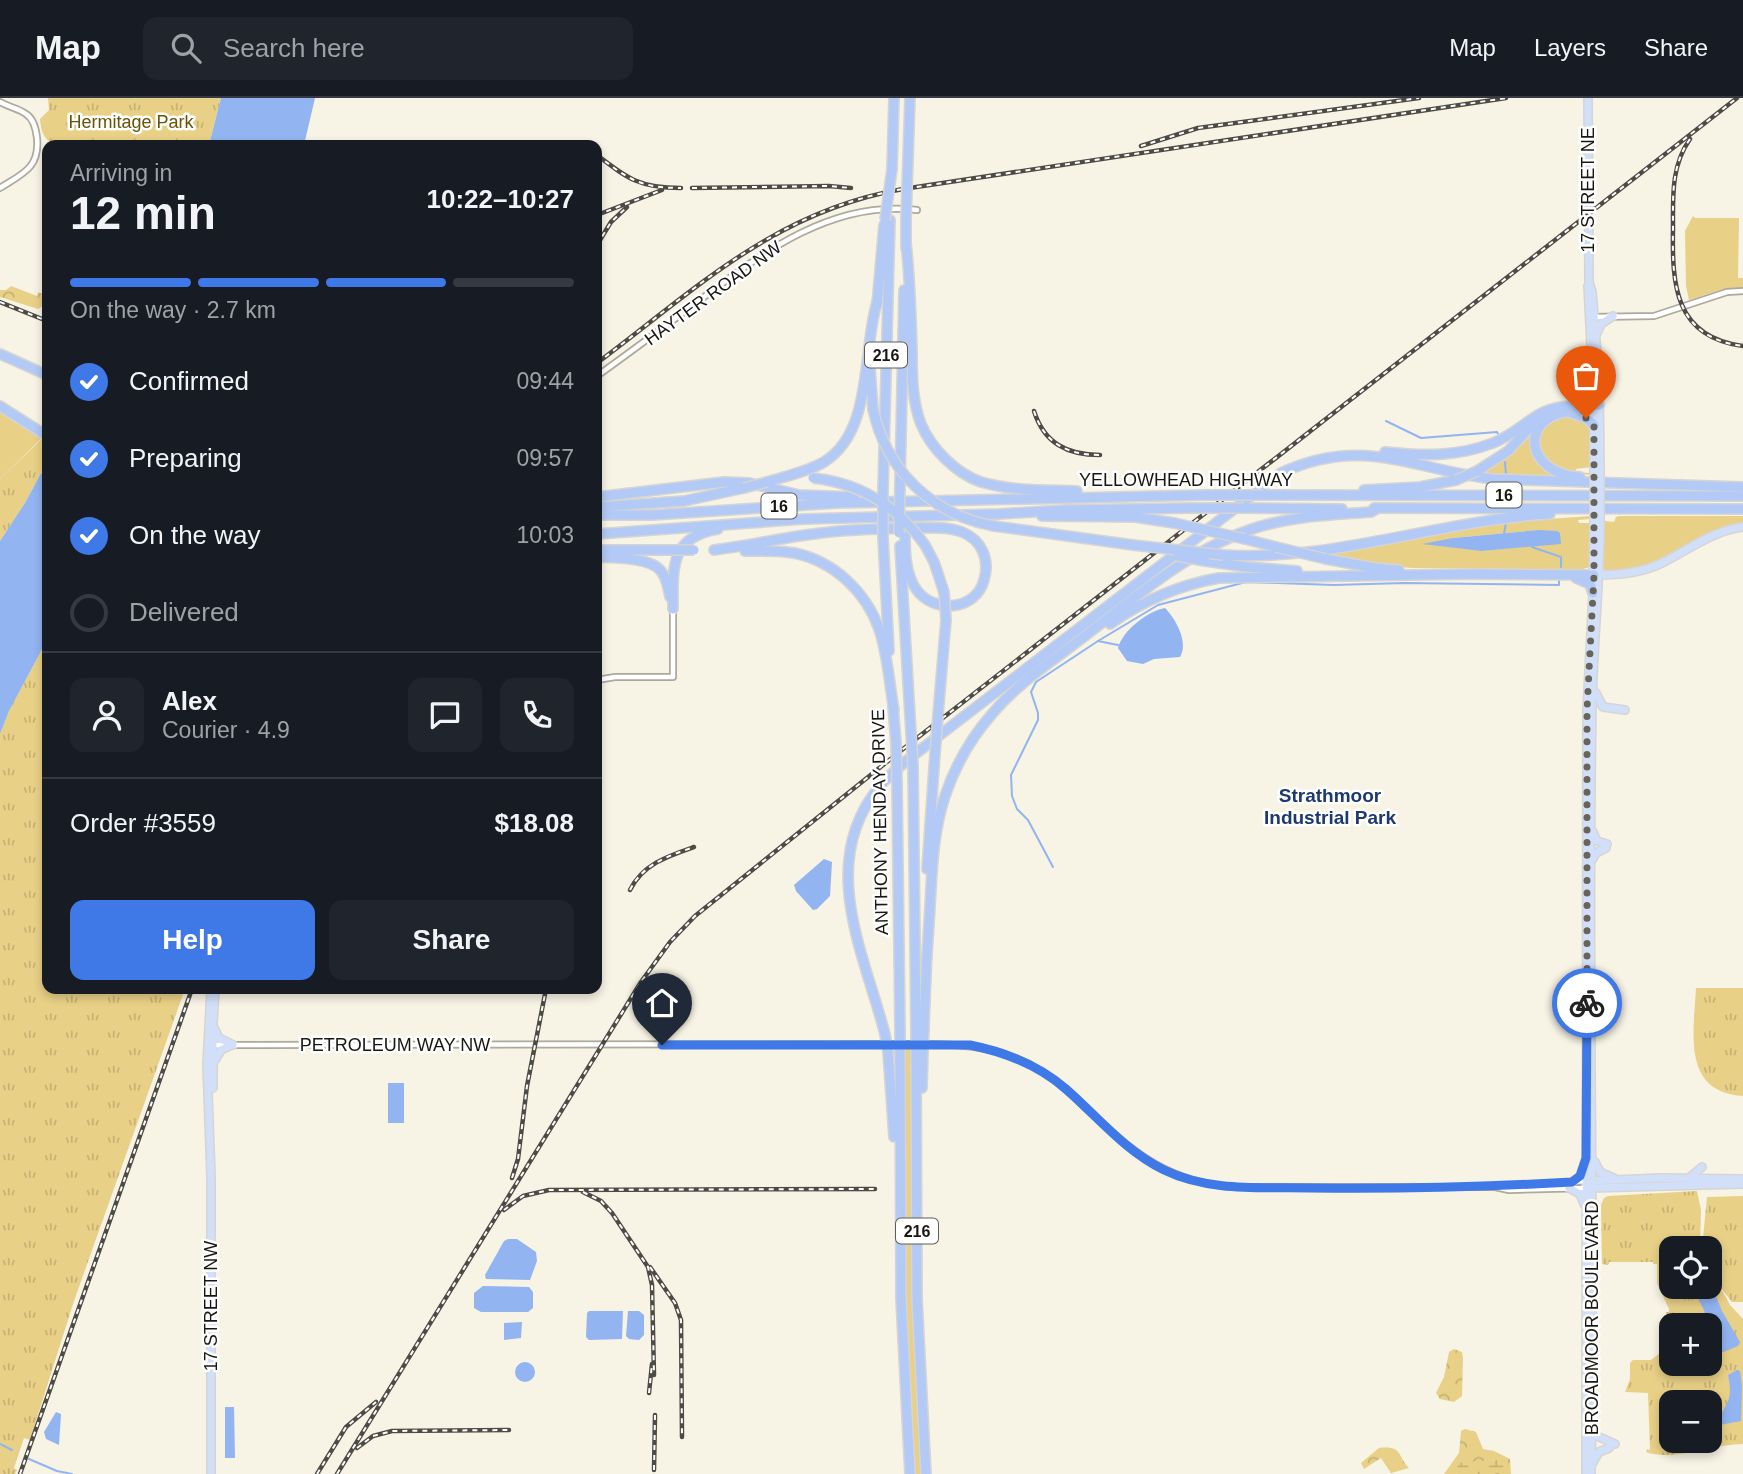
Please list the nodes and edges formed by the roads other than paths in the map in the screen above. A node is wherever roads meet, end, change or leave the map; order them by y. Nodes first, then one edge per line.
1 (894, 98) edge
2 (910, 98) edge
3 (1588, 98) edge
4 (0, 102) edge
5 (0, 188) edge
6 (917, 210) dead end
7 (888, 220) junction
8 (906, 243) junction
9 (1743, 291) edge
10 (877, 302) junction
11 (1613, 316) junction
12 (1591, 317) junction
13 (1596, 340) junction
14 (3, 354) edge
15 (602, 372) edge
16 (42, 373) edge
17 (1593, 382) junction
18 (0, 406) edge
19 (1577, 406) junction
20 (1597, 408) junction
21 (1551, 410) junction
22 (1568, 412) junction
23 (1594, 425) junction
24 (42, 432) edge
25 (1299, 465) junction
26 (1597, 471) junction
27 (767, 482) junction
28 (1662, 484) junction
29 (1743, 487) edge
30 (1131, 495) junction
31 (1264, 495) junction
32 (602, 496) edge
33 (1743, 496) edge
34 (929, 501) junction
35 (602, 507) edge
36 (1378, 508) junction
37 (1604, 509) junction
38 (1743, 509) edge
39 (999, 514) junction
40 (602, 515) edge
41 (838, 518) junction
42 (1743, 527) edge
43 (902, 533) junction
44 (602, 534) edge
45 (1130, 545) junction
46 (602, 550) edge
47 (713, 550) junction
48 (602, 557) edge
49 (1474, 574) junction
50 (1568, 575) junction
51 (1597, 575) junction
52 (1613, 575) junction
53 (1375, 576) junction
54 (1596, 592) junction
55 (673, 609) junction
56 (1055, 658) junction
57 (1593, 676) junction
58 (602, 679) edge
59 (894, 710) junction
60 (1625, 710) dead end
61 (1592, 831) junction
62 (1592, 861) junction
63 (926, 975) junction
64 (1592, 975) junction
65 (213, 994) edge
66 (213, 994) edge
67 (1592, 1012) junction
68 (213, 1024) junction
69 (920, 1030) junction
70 (210, 1045) junction
71 (233, 1045) junction
72 (213, 1064) junction
73 (211, 1138) junction
74 (1590, 1158) junction
75 (1688, 1178) junction
76 (1720, 1178) junction
77 (1636, 1179) junction
78 (1743, 1181) edge
79 (1570, 1185) junction
80 (1590, 1185) junction
81 (1649, 1185) junction
82 (1590, 1212) junction
83 (1594, 1234) junction
84 (901, 1252) junction
85 (1591, 1426) junction
86 (1591, 1464) junction
87 (211, 1474) edge
88 (910, 1474) edge
89 (926, 1474) edge
90 (1586, 1474) edge
91 (1591, 1474) edge

1 - 7 highway, ANTHONY HENDAY DRIVE / 216, bridge
2 - 8 highway, 216, bridge
3 - 12 main road, 17 STREET NE
4 - 5 street
6 - 15 street, HAYTER ROAD NW
7 - 10 highway
7 - 59 highway, ANTHONY HENDAY DRIVE / 216, bridge
8 - 30 highway
8 - 43 highway, 216, bridge
9 - 11 street
10 - 27 highway
10 - 45 highway, bridge
11 - 12 street
11 - 13 main road
12 - 13 main road, 17 STREET NE
12 - 17 main road, 17 STREET NE
13 - 20 main road, 17 STREET NE
14 - 16 highway
17 - 19 highway
17 - 20 main road, 17 STREET NE
18 - 24 highway
19 - 20 highway
19 - 21 highway
20 - 22 highway
20 - 23 main road, BROADMOOR BOULEVARD
20 - 26 main road, BROADMOOR BOULEVARD
21 - 25 highway
21 - 31 highway, bridge
22 - 23 highway
22 - 28 highway
23 - 26 main road, BROADMOOR BOULEVARD
25 - 28 highway
25 - 84 highway, bridge
26 - 51 main road, BROADMOOR BOULEVARD, bridge
27 - 35 highway, bridge
27 - 63 highway, bridge
28 - 29 highway
30 - 31 highway, YELLOWHEAD HIGHWAY / 16, bridge
30 - 34 highway, YELLOWHEAD HIGHWAY / 16
31 - 33 highway, YELLOWHEAD HIGHWAY / 16
32 - 34 highway
34 - 40 highway, YELLOWHEAD HIGHWAY / 16
36 - 37 highway, YELLOWHEAD HIGHWAY / 16
36 - 39 highway, YELLOWHEAD HIGHWAY / 16, bridge
36 - 56 highway
37 - 38 highway, YELLOWHEAD HIGHWAY / 16
37 - 45 highway, bridge
39 - 41 highway, YELLOWHEAD HIGHWAY / 16
39 - 49 highway, bridge
41 - 44 highway, 16
41 - 55 highway
42 - 52 main road
43 - 47 highway
43 - 69 highway, ANTHONY HENDAY DRIVE / 216, bridge
45 - 53 highway, bridge
46 - 47 highway, bridge
47 - 59 highway
48 - 55 highway
49 - 50 highway
49 - 53 highway
50 - 51 highway
50 - 54 highway
51 - 52 main road
51 - 54 main road, BROADMOOR BOULEVARD
52 - 54 main road
53 - 56 highway
54 - 57 main road, BROADMOOR BOULEVARD
54 - 74 main road, BROADMOOR BOULEVARD
55 - 58 street
56 - 63 highway
57 - 60 main road
57 - 61 main road, BROADMOOR BOULEVARD
59 - 84 highway, ANTHONY HENDAY DRIVE / 216, bridge
61 - 62 main road, BROADMOOR BOULEVARD
61 - 62 main road
62 - 64 main road, BROADMOOR BOULEVARD
63 - 69 highway
64 - 67 main road, BROADMOOR BOULEVARD
64 - 67 main road
65 - 68 main road
66 - 70 main road, 17 STREET NW
67 - 74 main road, BROADMOOR BOULEVARD
68 - 70 main road, 17 STREET NW
68 - 71 main road
69 - 89 highway, ANTHONY HENDAY DRIVE / 216, bridge
70 - 71 street, PETROLEUM WAY NW
70 - 72 main road
70 - 73 main road, 17 STREET NW
71 - 72 main road
71 - 79 street, PETROLEUM WAY NW
72 - 73 main road, 17 STREET NW
73 - 87 main road, 17 STREET NW
74 - 77 main road
74 - 79 main road
74 - 80 main road, BROADMOOR BOULEVARD
75 - 76 main road
75 - 76 main road
75 - 77 main road
76 - 78 main road
77 - 80 main road
78 - 81 main road
79 - 80 street, PETROLEUM WAY NW
79 - 82 main road
80 - 81 main road
80 - 82 main road, BROADMOOR BOULEVARD
80 - 83 main road
81 - 82 main road
82 - 83 main road, BROADMOOR BOULEVARD
82 - 90 main road, BROADMOOR BOULEVARD
83 - 85 main road, BROADMOOR BOULEVARD
84 - 88 highway, ANTHONY HENDAY DRIVE / 216
85 - 86 main road, BROADMOOR BOULEVARD
85 - 86 main road
86 - 91 main road, BROADMOOR BOULEVARD

